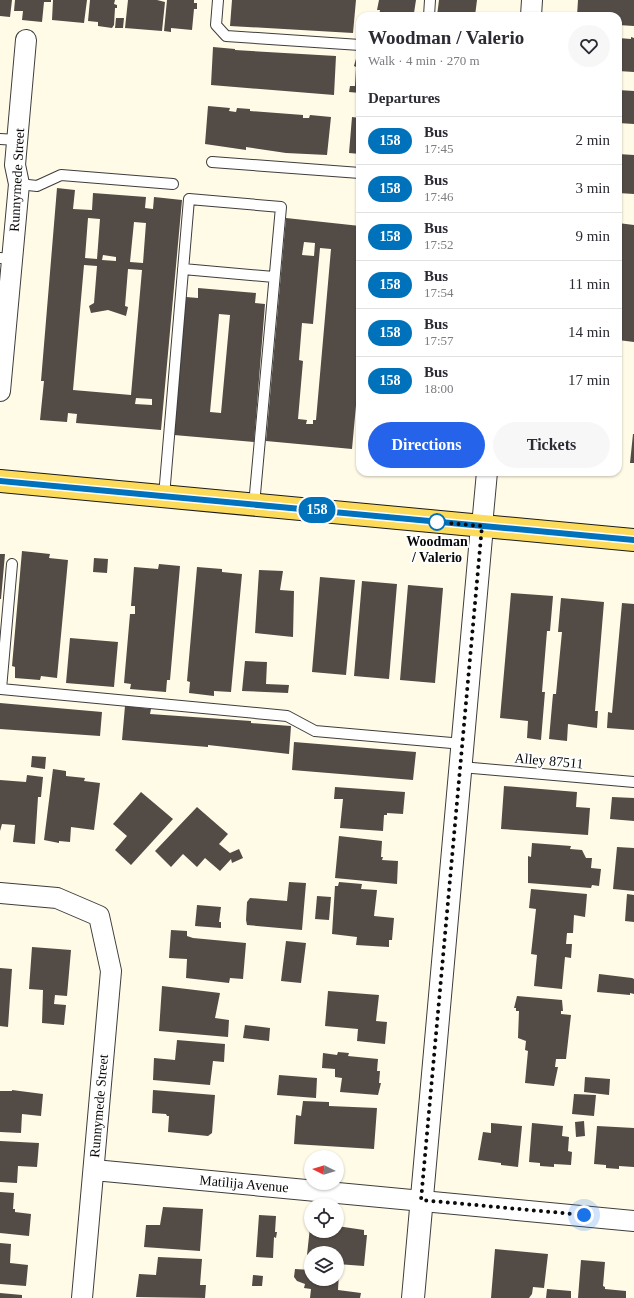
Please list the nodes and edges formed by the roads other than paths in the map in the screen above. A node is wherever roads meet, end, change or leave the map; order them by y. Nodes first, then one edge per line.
1 (218, 0) edge
2 (430, 0) edge
3 (532, 0) edge
4 (429, 12) edge
5 (531, 12) edge
6 (26, 40) dead end
7 (356, 45) edge
8 (9, 140) edge
9 (212, 162) dead end
10 (356, 173) edge
11 (19, 184) junction
12 (173, 184) dead end
13 (6, 258) edge
14 (183, 269) junction
15 (274, 277) junction
16 (0, 391) edge
17 (487, 476) edge
18 (0, 481) edge
19 (164, 496) junction
20 (254, 505) junction
21 (482, 526) junction
22 (634, 540) edge
23 (12, 564) dead end
24 (463, 744) junction
25 (461, 767) junction
26 (634, 782) edge
27 (0, 893) edge
28 (94, 1170) junction
29 (421, 1200) junction
30 (634, 1221) edge
31 (82, 1298) edge
32 (412, 1298) edge

1 - 7 lane
2 - 4 lane
3 - 5 street
6 - 8 street, Runnymede Street
8 - 11 street, Runnymede Street
9 - 10 lane
11 - 12 lane
11 - 13 street, Runnymede Street
13 - 16 street, Runnymede Street
14 - 15 lane
14 - 15 lane
14 - 19 lane
15 - 20 lane
17 - 21 street
18 - 19 main road
19 - 20 main road
20 - 21 main road
21 - 22 main road
21 - 24 street
23 - 24 lane
24 - 25 street
25 - 26 lane, Alley 87511
25 - 29 street
27 - 28 street, Runnymede Street
28 - 29 street, Matilija Avenue
28 - 31 street, Runnymede Street
29 - 30 street, Matilija Avenue
29 - 32 street

